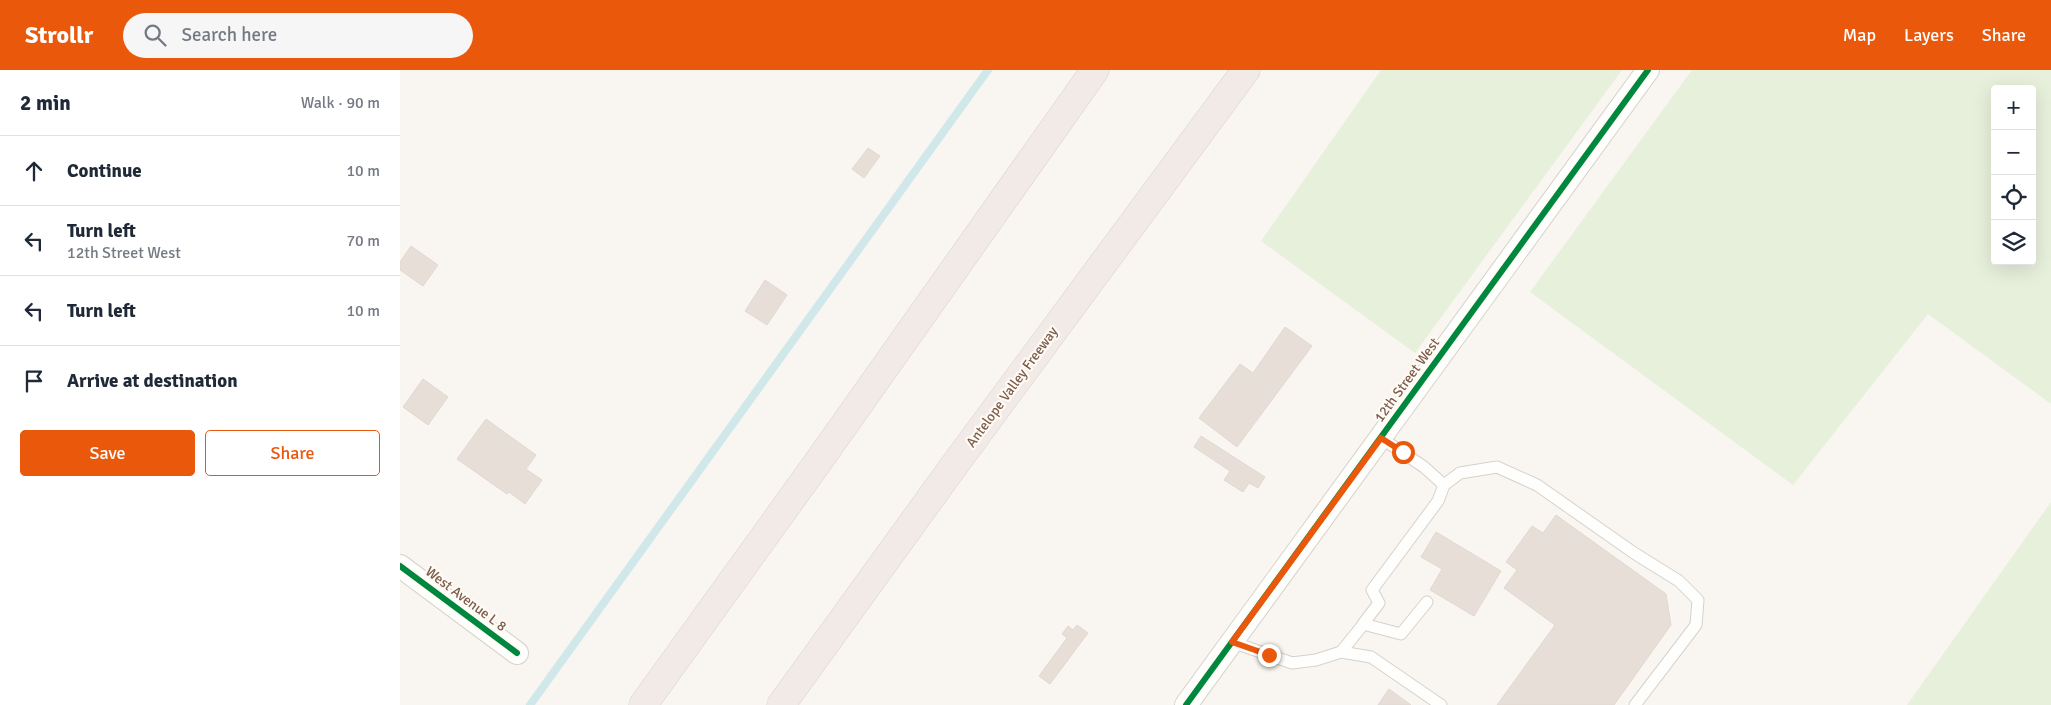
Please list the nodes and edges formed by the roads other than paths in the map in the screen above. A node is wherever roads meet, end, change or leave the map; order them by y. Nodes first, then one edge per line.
1 (1095, 70) edge
2 (1246, 70) edge
3 (1648, 70) edge
4 (1381, 438) junction
5 (1444, 485) junction
6 (400, 566) edge
7 (1427, 602) dead end
8 (1366, 621) junction
9 (1232, 642) junction
10 (1341, 652) junction
11 (516, 653) dead end
12 (643, 705) edge
13 (781, 705) edge
14 (1186, 705) edge
15 (1440, 705) edge
16 (1635, 705) edge

1 - 12 highway
2 - 13 highway, Antelope Valley Freeway
3 - 4 street, 12th Street West
4 - 5 lane
4 - 9 street, 12th Street West
5 - 8 lane
5 - 16 lane
6 - 11 street, West Avenue L 8
7 - 8 lane
8 - 10 lane
9 - 10 lane
9 - 14 street, 12th Street West
10 - 15 lane

